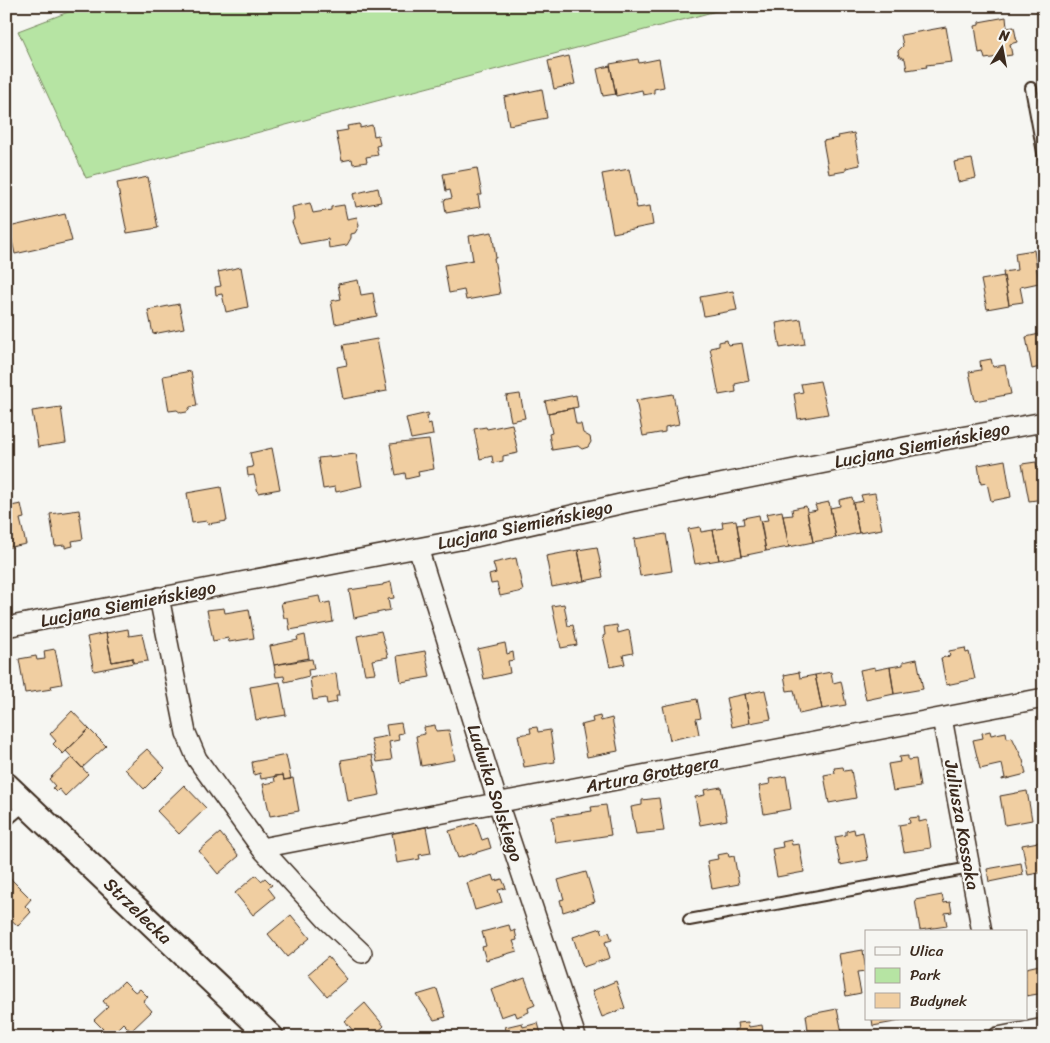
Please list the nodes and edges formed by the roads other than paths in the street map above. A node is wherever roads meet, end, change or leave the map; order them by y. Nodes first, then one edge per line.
1 (1031, 88) dead end
2 (1044, 158) edge
3 (1044, 422) edge
4 (418, 548) junction
5 (160, 598) junction
6 (6, 627) edge
7 (1044, 698) edge
8 (942, 718) junction
9 (6, 785) edge
10 (26, 804) junction
11 (498, 804) junction
12 (6, 820) edge
13 (261, 848) junction
14 (970, 868) junction
15 (689, 920) dead end
16 (982, 930) edge
17 (362, 953) dead end
18 (998, 1020) edge
19 (1044, 1028) edge
20 (1000, 1036) edge
21 (271, 1037) edge
22 (576, 1037) edge

1 - 2 lane
3 - 4 street, Lucjana Siemieńskiego
4 - 5 street, Lucjana Siemieńskiego
4 - 11 street, Ludwika Solskiego
5 - 6 street, Lucjana Siemieńskiego
5 - 13 street
7 - 8 street, Artura Grottgera
8 - 11 street, Artura Grottgera
8 - 14 street, Juliusza Kossaka
9 - 10 street, Strzelecka
10 - 12 lane
10 - 21 street, Strzelecka
11 - 13 street, Artura Grottgera
11 - 22 street, Ludwika Solskiego
13 - 17 street
14 - 15 lane
14 - 16 street, Juliusza Kossaka
18 - 20 street
19 - 20 street

